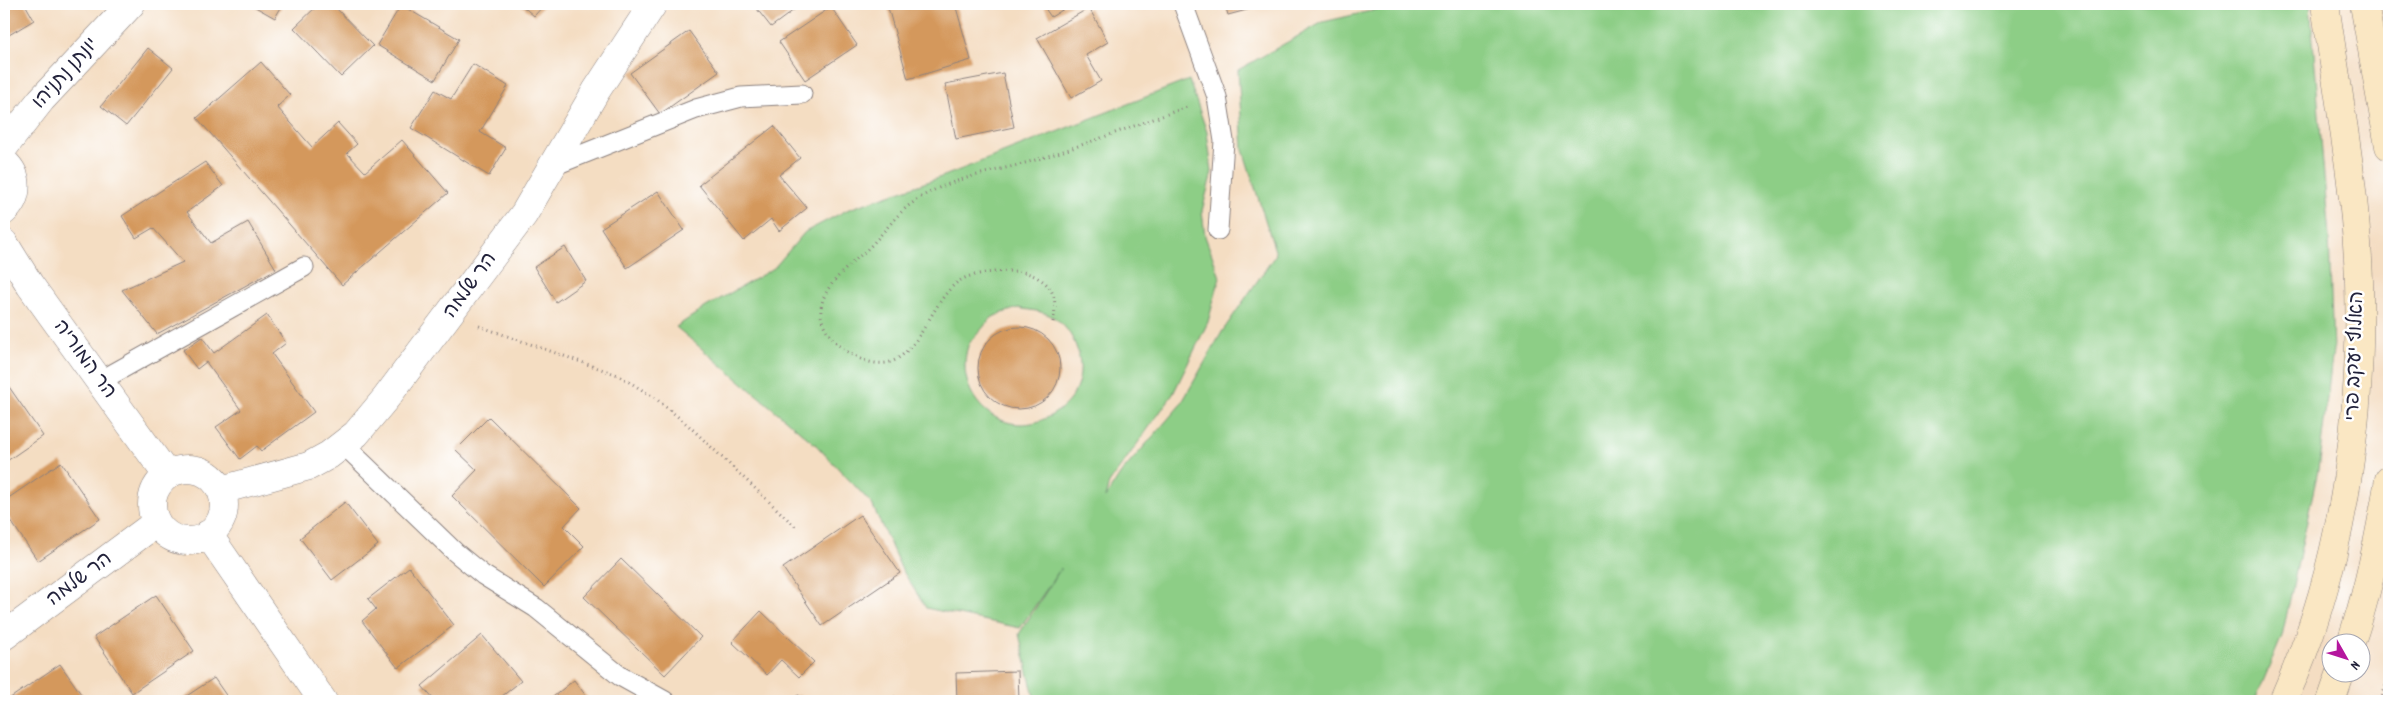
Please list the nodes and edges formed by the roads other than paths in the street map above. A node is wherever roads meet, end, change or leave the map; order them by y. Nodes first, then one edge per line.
1 (131, 4) edge
2 (653, 4) edge
3 (1183, 4) edge
4 (2325, 4) edge
5 (2364, 4) edge
6 (802, 94) dead end
7 (2389, 146) edge
8 (4, 147) edge
9 (4, 162) edge
10 (553, 166) junction
11 (4, 211) edge
12 (1218, 230) dead end
13 (4, 243) edge
14 (304, 267) dead end
15 (100, 381) junction
16 (343, 444) junction
17 (167, 475) junction
18 (2389, 479) edge
19 (221, 490) junction
20 (156, 523) junction
21 (208, 534) junction
22 (2355, 632) edge
23 (4, 636) edge
24 (2338, 682) edge
25 (323, 701) edge
26 (665, 701) edge
27 (2283, 701) edge
28 (2331, 701) edge

1 - 8 street, יונתן נתניהו
2 - 10 street, הר שלמה
3 - 12 lane
4 - 27 street, האלוף יעקב פרי
5 - 7 street
6 - 10 lane
9 - 11 street
10 - 16 street, הר שלמה
13 - 15 street, הר המוריה
14 - 15 lane
15 - 17 street, הר המוריה
16 - 19 street, הר שלמה
16 - 26 lane
17 - 19 street
17 - 20 street
18 - 22 street
19 - 21 street
20 - 21 street
20 - 23 street, הר שלמה
21 - 25 street
24 - 28 street

